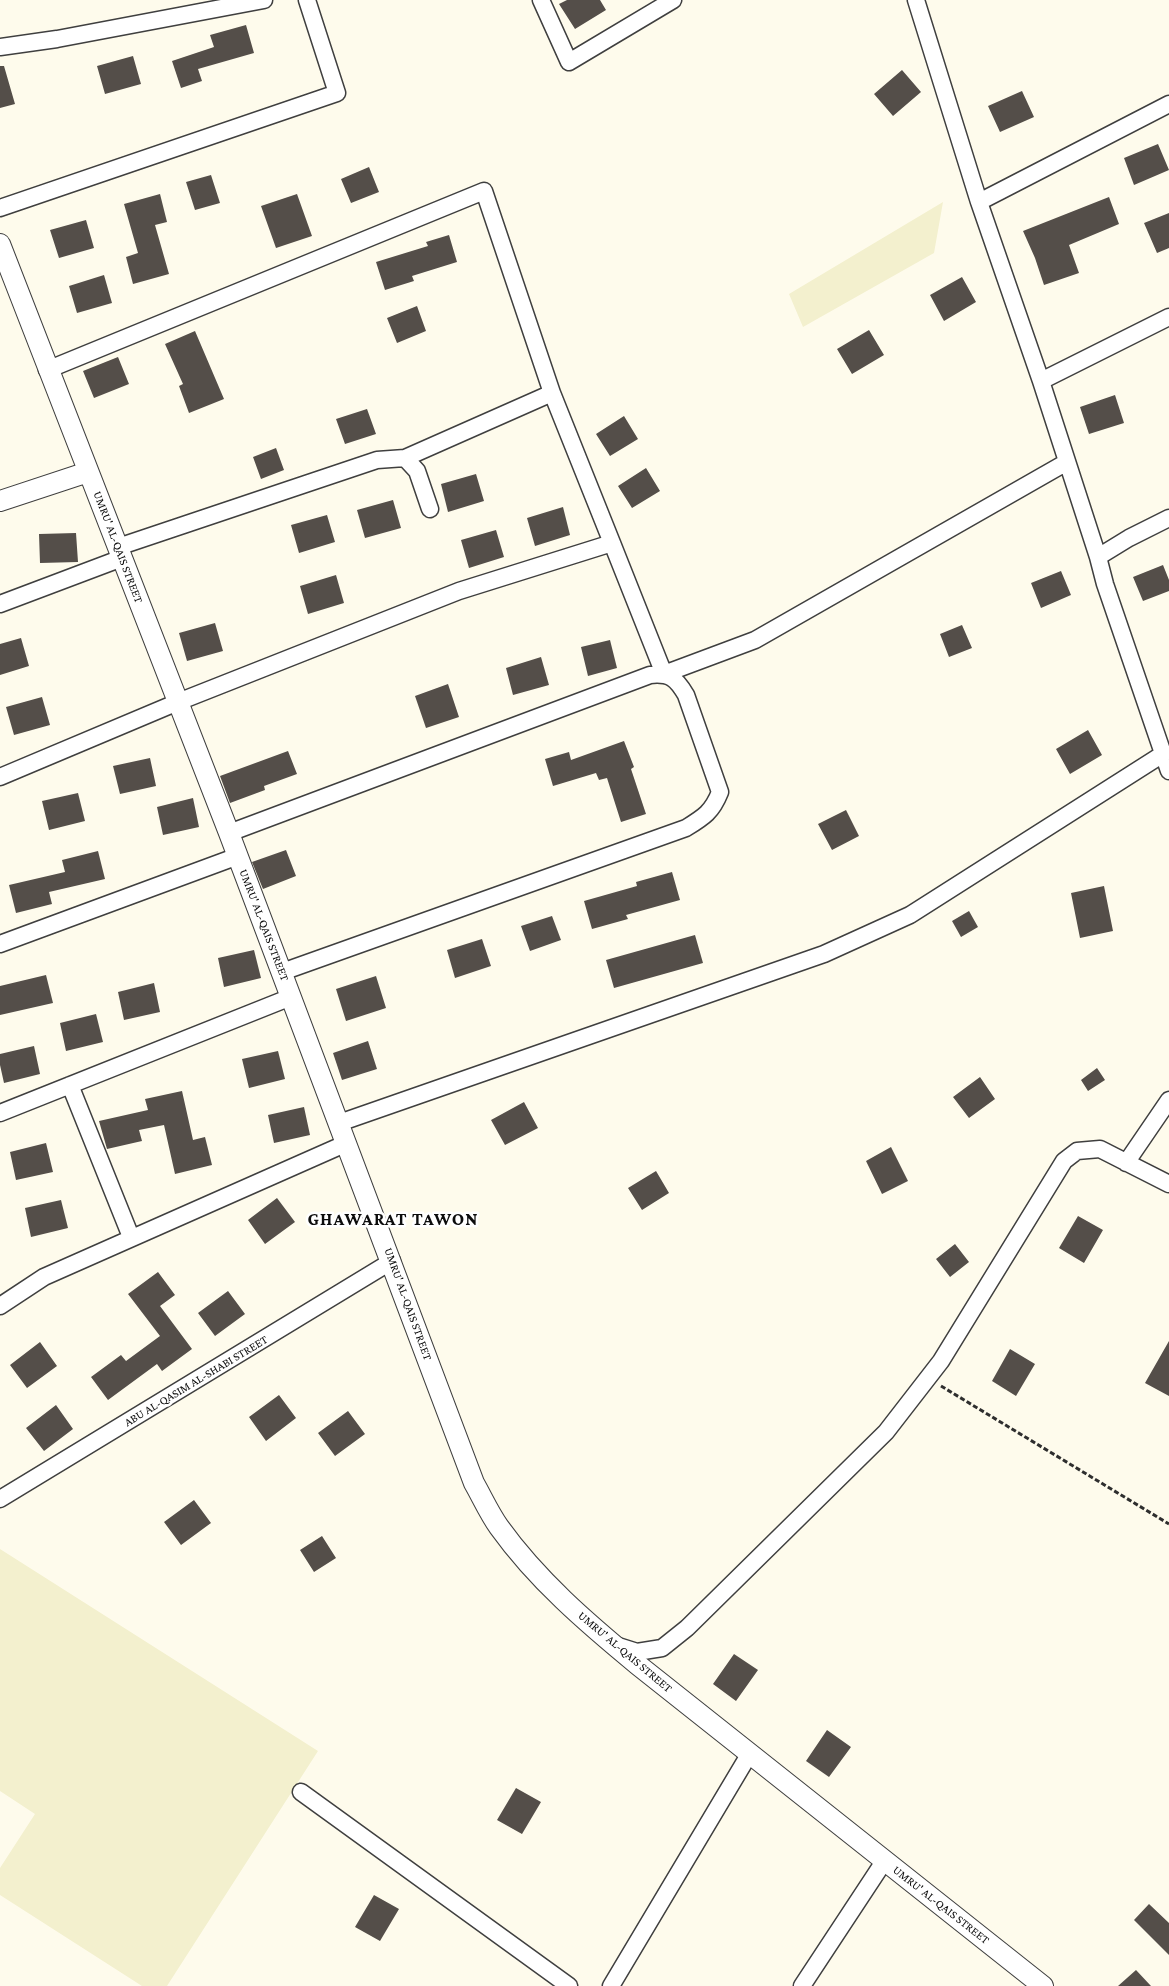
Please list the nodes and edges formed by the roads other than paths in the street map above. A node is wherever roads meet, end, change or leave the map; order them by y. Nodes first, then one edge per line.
1 (264, 0) edge
2 (307, 0) edge
3 (541, 0) edge
4 (673, 0) edge
5 (922, 2) edge
6 (0, 47) edge
7 (1169, 104) edge
8 (979, 202) junction
9 (0, 208) edge
10 (0, 244) edge
11 (1169, 317) edge
12 (48, 370) junction
13 (1041, 381) junction
14 (552, 393) junction
15 (405, 458) junction
16 (1067, 462) junction
17 (88, 472) junction
18 (0, 501) edge
19 (430, 509) dead end
20 (1169, 518) edge
21 (612, 543) junction
22 (120, 553) junction
23 (1098, 557) junction
24 (0, 604) edge
25 (664, 674) junction
26 (178, 702) junction
27 (1163, 754) junction
28 (1169, 771) edge
29 (0, 777) edge
30 (229, 833) junction
31 (238, 856) junction
32 (0, 944) edge
33 (282, 972) junction
34 (291, 997) junction
35 (70, 1085) junction
36 (1169, 1100) edge
37 (0, 1113) edge
38 (339, 1124) junction
39 (347, 1143) junction
40 (1126, 1163) junction
41 (1169, 1184) edge
42 (131, 1237) junction
43 (392, 1261) junction
44 (0, 1306) edge
45 (1, 1497) edge
46 (613, 1644) junction
47 (750, 1753) junction
48 (301, 1792) dead end
49 (885, 1860) junction
50 (569, 1986) edge
51 (611, 1986) edge
52 (802, 1986) edge
53 (1043, 1986) edge

1 - 6 street
2 - 9 street
3 - 4 street
5 - 8 street
7 - 8 street
8 - 13 street
10 - 12 street, UMRU' AL-QAIS STREET
11 - 13 street
12 - 14 street
12 - 17 street, UMRU' AL-QAIS STREET
13 - 16 street
14 - 15 street
14 - 21 street
15 - 19 street
15 - 22 street
16 - 23 street
16 - 25 street
17 - 18 street
17 - 22 street, UMRU' AL-QAIS STREET
20 - 23 street
21 - 25 street
21 - 26 street
22 - 24 street
22 - 26 street, UMRU' AL-QAIS STREET
23 - 27 street
25 - 30 street
25 - 33 street
26 - 29 street
26 - 30 street, UMRU' AL-QAIS STREET
27 - 28 street
27 - 38 street
30 - 31 street, UMRU' AL-QAIS STREET
31 - 32 street
31 - 33 street, UMRU' AL-QAIS STREET
33 - 34 street, UMRU' AL-QAIS STREET
34 - 35 street
34 - 38 street, UMRU' AL-QAIS STREET
35 - 37 street
35 - 42 street
36 - 40 street
38 - 39 street, UMRU' AL-QAIS STREET
39 - 42 street
39 - 43 street, UMRU' AL-QAIS STREET
40 - 41 street
40 - 46 street
42 - 44 street
43 - 45 street, ABU AL-QASIM AL-SHABI STREET
43 - 46 street, UMRU' AL-QAIS STREET
46 - 47 street, UMRU' AL-QAIS STREET
47 - 49 street, UMRU' AL-QAIS STREET
47 - 51 street
48 - 50 street
49 - 52 street
49 - 53 street, UMRU' AL-QAIS STREET

